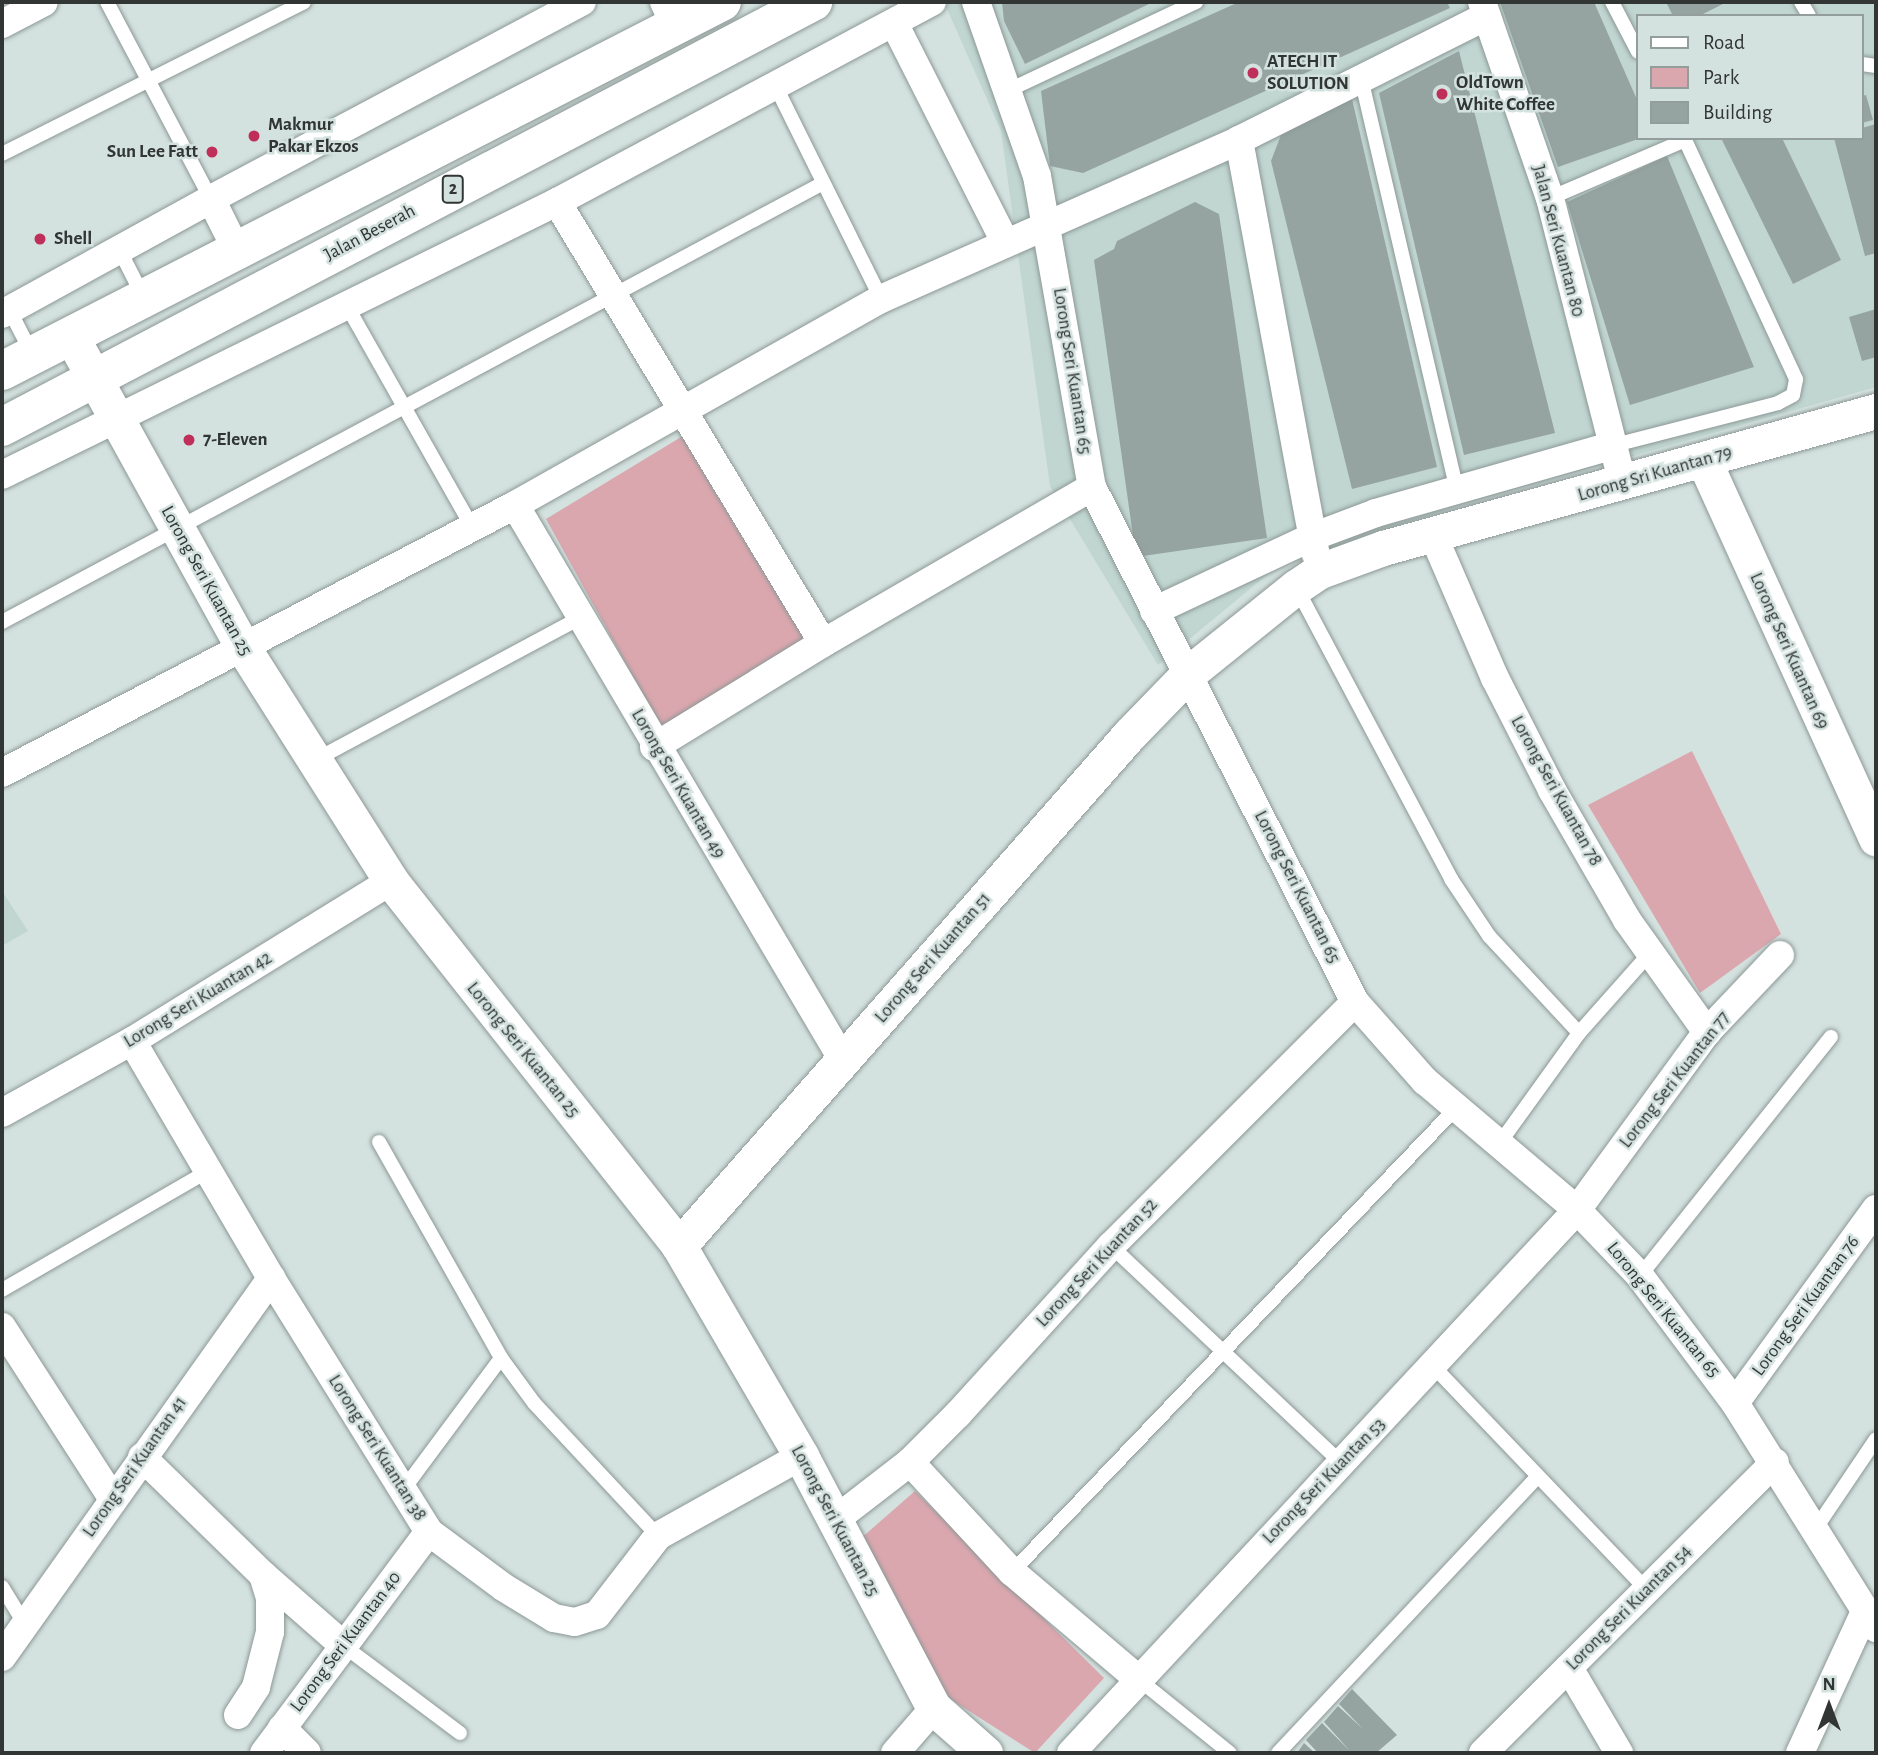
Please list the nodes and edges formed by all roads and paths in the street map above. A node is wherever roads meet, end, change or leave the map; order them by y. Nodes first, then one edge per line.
1 (44, 2) edge
2 (107, 2) edge
3 (304, 2) edge
4 (582, 2) edge
5 (722, 2) edge
6 (813, 2) edge
7 (932, 2) edge
8 (976, 2) edge
9 (1196, 2) edge
10 (1612, 2) edge
11 (1484, 9) edge
12 (900, 13) edge
13 (670, 14) edge
14 (2, 24) edge
15 (1636, 48) edge
16 (1361, 78) junction
17 (148, 80) junction
18 (775, 85) junction
19 (1009, 90) junction
20 (1682, 140) edge
21 (1684, 140) edge
22 (1240, 141) junction
23 (2, 154) edge
24 (823, 183) junction
25 (1550, 198) junction
26 (211, 199) junction
27 (557, 202) junction
28 (1048, 224) junction
29 (1005, 242) junction
30 (119, 249) junction
31 (237, 251) junction
32 (615, 298) junction
33 (145, 299) junction
34 (881, 299) junction
35 (347, 306) junction
36 (6, 311) edge
37 (71, 336) junction
38 (17, 363) edge
39 (94, 380) junction
40 (405, 408) junction
41 (683, 411) junction
42 (1875, 415) edge
43 (116, 420) junction
44 (2, 427) edge
45 (1611, 446) junction
46 (1704, 461) junction
47 (2, 475) edge
48 (1623, 484) junction
49 (1092, 487) junction
50 (1456, 487) junction
51 (515, 505) junction
52 (472, 527) junction
53 (176, 528) junction
54 (1433, 535) junction
55 (1311, 537) junction
56 (1308, 579) junction
57 (1154, 611) junction
58 (583, 616) junction
59 (2, 622) edge
60 (822, 643) junction
61 (242, 646) junction
62 (1189, 673) junction
63 (654, 747) junction
64 (315, 760) junction
65 (2, 772) edge
66 (1876, 839) edge
67 (391, 881) junction
68 (1650, 953) junction
69 (1780, 956) dead end
70 (1355, 1002) junction
71 (1707, 1032) junction
72 (1579, 1033) junction
73 (1831, 1037) dead end
74 (132, 1041) junction
75 (844, 1062) junction
76 (1457, 1107) junction
77 (2, 1113) edge
78 (379, 1142) dead end
79 (1499, 1144) junction
80 (208, 1171) junction
81 (1876, 1209) edge
82 (1577, 1210) junction
83 (679, 1246) junction
84 (1111, 1246) junction
85 (1640, 1276) junction
86 (271, 1278) junction
87 (2, 1290) edge
88 (2, 1327) edge
89 (1224, 1353) junction
90 (501, 1358) junction
91 (1433, 1367) junction
92 (1735, 1403) junction
93 (1876, 1439) edge
94 (801, 1456) junction
95 (142, 1457) junction
96 (910, 1462) junction
97 (1775, 1462) junction
98 (1341, 1463) junction
99 (1537, 1477) junction
100 (403, 1490) junction
101 (113, 1498) junction
102 (835, 1520) junction
103 (1816, 1528) junction
104 (429, 1532) junction
105 (657, 1536) junction
106 (1012, 1572) junction
107 (263, 1575) junction
108 (2, 1587) edge
109 (1649, 1591) junction
110 (1871, 1620) edge
111 (26, 1626) junction
112 (344, 1646) junction
113 (2, 1657) edge
114 (1569, 1668) junction
115 (1137, 1678) junction
116 (934, 1709) junction
117 (237, 1715) dead end
118 (282, 1728) junction
119 (460, 1733) dead end
120 (264, 1753) edge
121 (307, 1753) edge
122 (895, 1753) edge
123 (985, 1753) edge
124 (1071, 1753) edge
125 (1230, 1753) edge
126 (1278, 1753) edge
127 (1483, 1753) edge
128 (1619, 1753) edge
129 (1801, 1753) edge

1 - 14 street
2 - 17 lane
3 - 17 lane
4 - 26 street
5 - 13 highway, 2
6 - 39 highway, Jalan Beserah / 2
7 - 12 street
8 - 19 street, Lorong Seri Kuantan 65
9 - 19 lane
10 - 15 lane
11 - 16 street
11 - 25 street, Jalan Seri Kuantan 80
12 - 18 street
12 - 29 street
13 - 31 highway, 2
16 - 22 street
16 - 50 lane
17 - 23 lane
17 - 26 lane
18 - 24 lane
18 - 27 street
19 - 28 street, Lorong Seri Kuantan 65
20 - 25 lane
21 - 45 lane
22 - 28 street
22 - 55 street
24 - 32 lane
24 - 34 lane
25 - 45 street, Jalan Seri Kuantan 80
26 - 30 street
26 - 31 street
27 - 32 street
27 - 35 street
28 - 29 street
28 - 49 street, Lorong Seri Kuantan 65
29 - 34 street
30 - 33 lane
30 - 36 street
31 - 33 highway, 2
32 - 40 lane
32 - 41 street
33 - 37 highway, 2
34 - 41 street
35 - 40 lane
35 - 43 street
36 - 38 lane
37 - 38 highway, 2
37 - 39 street, Lorong Seri Kuantan 25
39 - 43 street, Lorong Seri Kuantan 25
39 - 44 highway, Jalan Beserah / 2
40 - 52 lane
40 - 53 lane
41 - 51 street
41 - 60 street
42 - 46 street, Lorong Sri Kuantan 79
43 - 47 street
43 - 53 street, Lorong Seri Kuantan 25
45 - 48 street, Jalan Seri Kuantan 80
45 - 50 street
46 - 48 street, Lorong Sri Kuantan 79
46 - 66 street, Lorong Seri Kuantan 69
48 - 54 street, Lorong Sri Kuantan 79
49 - 57 street, Lorong Seri Kuantan 65
49 - 60 street
50 - 55 street
51 - 52 street
51 - 58 street, Lorong Seri Kuantan 49
52 - 61 street
53 - 59 lane
53 - 61 street, Lorong Seri Kuantan 25
54 - 56 street, Lorong Sri Kuantan 79
54 - 68 street, Lorong Seri Kuantan 78
55 - 56 street
55 - 57 street
56 - 62 street, Lorong Seri Kuantan 51
56 - 72 lane
57 - 62 street, Lorong Seri Kuantan 65
58 - 63 street, Lorong Seri Kuantan 49
58 - 64 lane
60 - 63 street
61 - 64 street, Lorong Seri Kuantan 25
61 - 65 street
62 - 70 street, Lorong Seri Kuantan 65
62 - 75 street, Lorong Seri Kuantan 51
63 - 75 street, Lorong Seri Kuantan 49
64 - 67 street, Lorong Seri Kuantan 25
67 - 74 street, Lorong Seri Kuantan 42
67 - 83 street, Lorong Seri Kuantan 25
68 - 71 street, Lorong Seri Kuantan 78
68 - 72 lane
69 - 71 street, Lorong Seri Kuantan 77
70 - 76 street, Lorong Seri Kuantan 65
70 - 84 street, Lorong Seri Kuantan 52
71 - 82 street, Lorong Seri Kuantan 77
72 - 79 lane
73 - 85 lane
74 - 77 street, Lorong Seri Kuantan 42
74 - 80 street, Lorong Seri Kuantan 38
75 - 83 street, Lorong Seri Kuantan 51
76 - 79 street, Lorong Seri Kuantan 65
76 - 89 lane
78 - 90 lane
79 - 82 street, Lorong Seri Kuantan 65
80 - 86 street, Lorong Seri Kuantan 38
80 - 87 lane
81 - 92 street, Lorong Seri Kuantan 76
82 - 85 street, Lorong Seri Kuantan 65
82 - 91 street, Lorong Seri Kuantan 53
83 - 94 street, Lorong Seri Kuantan 25
84 - 89 lane
84 - 96 street, Lorong Seri Kuantan 52
85 - 92 street, Lorong Seri Kuantan 65
86 - 95 street, Lorong Seri Kuantan 41
86 - 100 street, Lorong Seri Kuantan 38
88 - 101 street
89 - 98 lane
89 - 106 lane
90 - 100 lane
90 - 105 lane
91 - 98 street, Lorong Seri Kuantan 53
91 - 99 lane
92 - 97 street, Lorong Seri Kuantan 65
93 - 103 lane
94 - 102 street, Lorong Seri Kuantan 25
94 - 105 street, Lorong Seri Kuantan 38
95 - 101 street, Lorong Seri Kuantan 41
95 - 107 street
96 - 102 street, Lorong Seri Kuantan 52
96 - 106 street
97 - 103 street, Lorong Seri Kuantan 65
97 - 109 street, Lorong Seri Kuantan 54
98 - 115 street, Lorong Seri Kuantan 53
99 - 109 lane
99 - 126 lane
100 - 104 street, Lorong Seri Kuantan 38
101 - 111 street, Lorong Seri Kuantan 41
102 - 116 street, Lorong Seri Kuantan 25
103 - 110 street, Lorong Seri Kuantan 65
104 - 105 street, Lorong Seri Kuantan 38
104 - 112 street, Lorong Seri Kuantan 40
106 - 115 street
107 - 112 street
107 - 117 street
108 - 111 lane
109 - 114 street, Lorong Seri Kuantan 54
110 - 129 street
111 - 113 street, Lorong Seri Kuantan 41
112 - 118 street, Lorong Seri Kuantan 40
112 - 119 lane
114 - 127 street, Lorong Seri Kuantan 54
114 - 128 street
115 - 124 street, Lorong Seri Kuantan 53
115 - 125 lane
116 - 122 street
116 - 123 street, Lorong Seri Kuantan 25
118 - 120 street, Lorong Seri Kuantan 40
118 - 121 street

